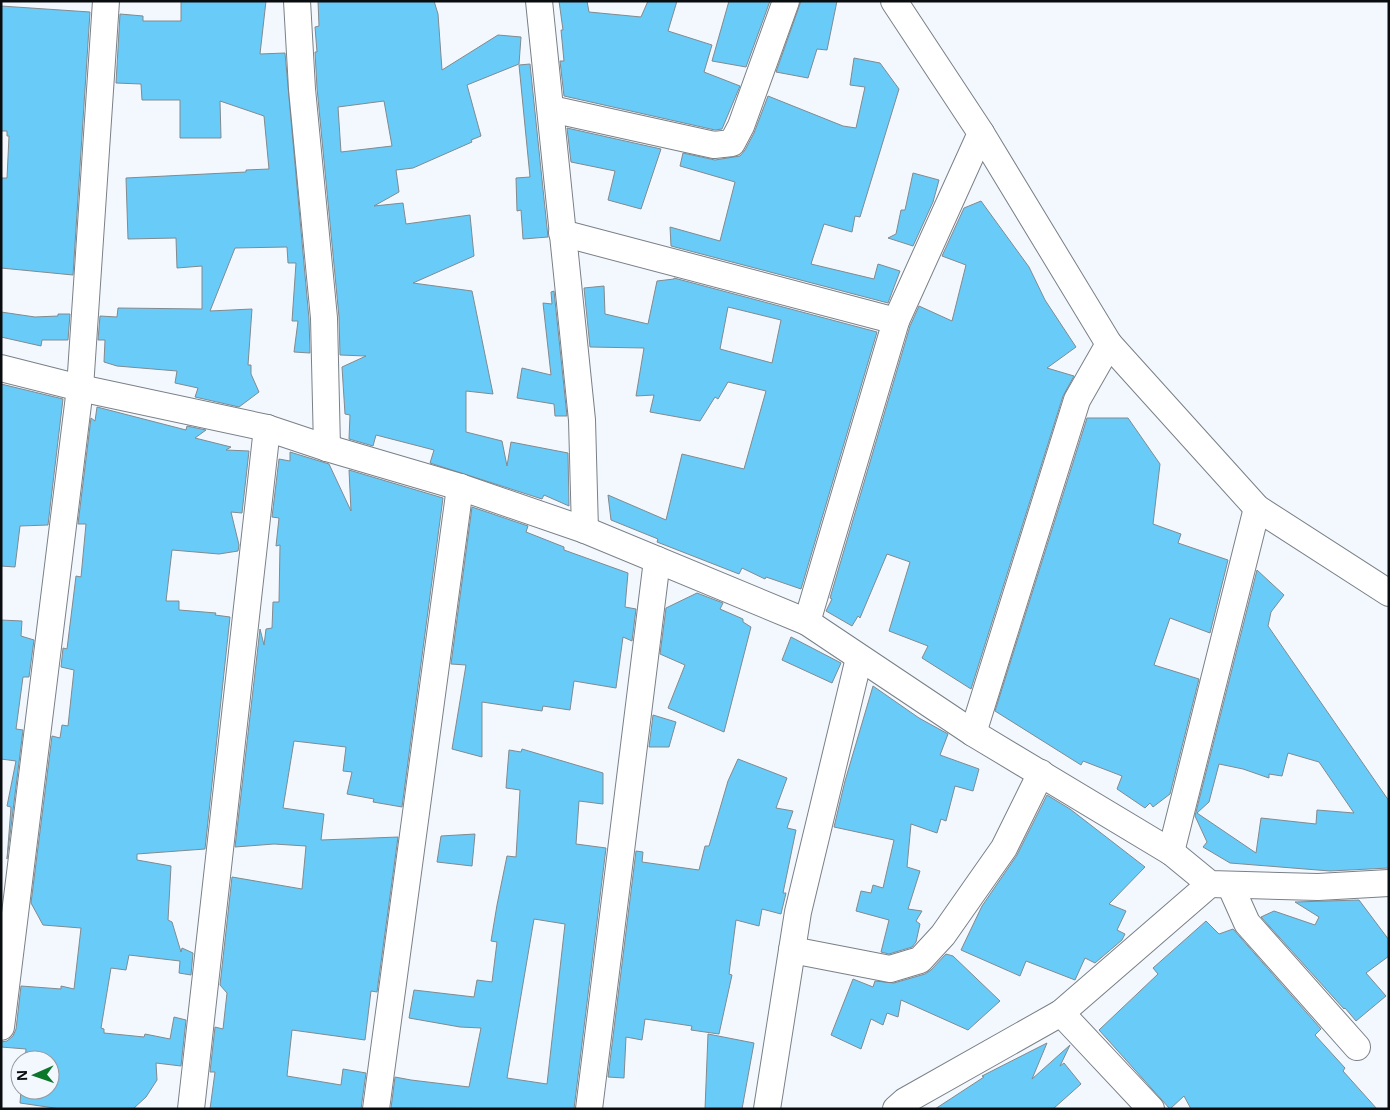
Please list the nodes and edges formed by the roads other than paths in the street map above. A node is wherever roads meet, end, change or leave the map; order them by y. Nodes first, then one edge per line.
1 (106, 1) edge
2 (297, 1) edge
3 (540, 1) edge
4 (786, 1) edge
5 (894, 1) edge
6 (551, 109) junction
7 (981, 133) junction
8 (562, 233) junction
9 (896, 322) junction
10 (1108, 344) junction
11 (1, 368) edge
12 (80, 388) junction
13 (267, 428) junction
14 (327, 448) junction
15 (460, 487) junction
16 (1257, 508) junction
17 (585, 530) junction
18 (657, 560) junction
19 (1389, 593) edge
20 (807, 622) junction
21 (859, 658) junction
22 (973, 732) junction
23 (1041, 773) junction
24 (1171, 852) junction
25 (1389, 883) edge
26 (1220, 884) junction
27 (792, 950) junction
28 (1061, 1013) junction
29 (1, 1027) edge
30 (1357, 1047) dead end
31 (191, 1109) edge
32 (376, 1109) edge
33 (589, 1109) edge
34 (767, 1109) edge
35 (896, 1109) edge
36 (1151, 1109) edge

1 - 12 street
2 - 14 street
3 - 6 street
4 - 6 street
5 - 7 street
6 - 8 street
7 - 9 street
7 - 10 street
8 - 9 street
8 - 17 street
9 - 20 street
10 - 16 street
10 - 22 street
11 - 12 street
12 - 13 street
12 - 29 street
13 - 14 street
13 - 31 street
14 - 15 street
15 - 17 street
15 - 32 street
16 - 19 street
16 - 24 street
17 - 18 street
18 - 20 street
18 - 33 street
20 - 21 street
21 - 22 street
21 - 27 street
22 - 23 street
23 - 24 street
23 - 27 street
24 - 26 street
25 - 26 street
26 - 28 street
26 - 30 street
27 - 34 street
28 - 35 street
28 - 36 street

